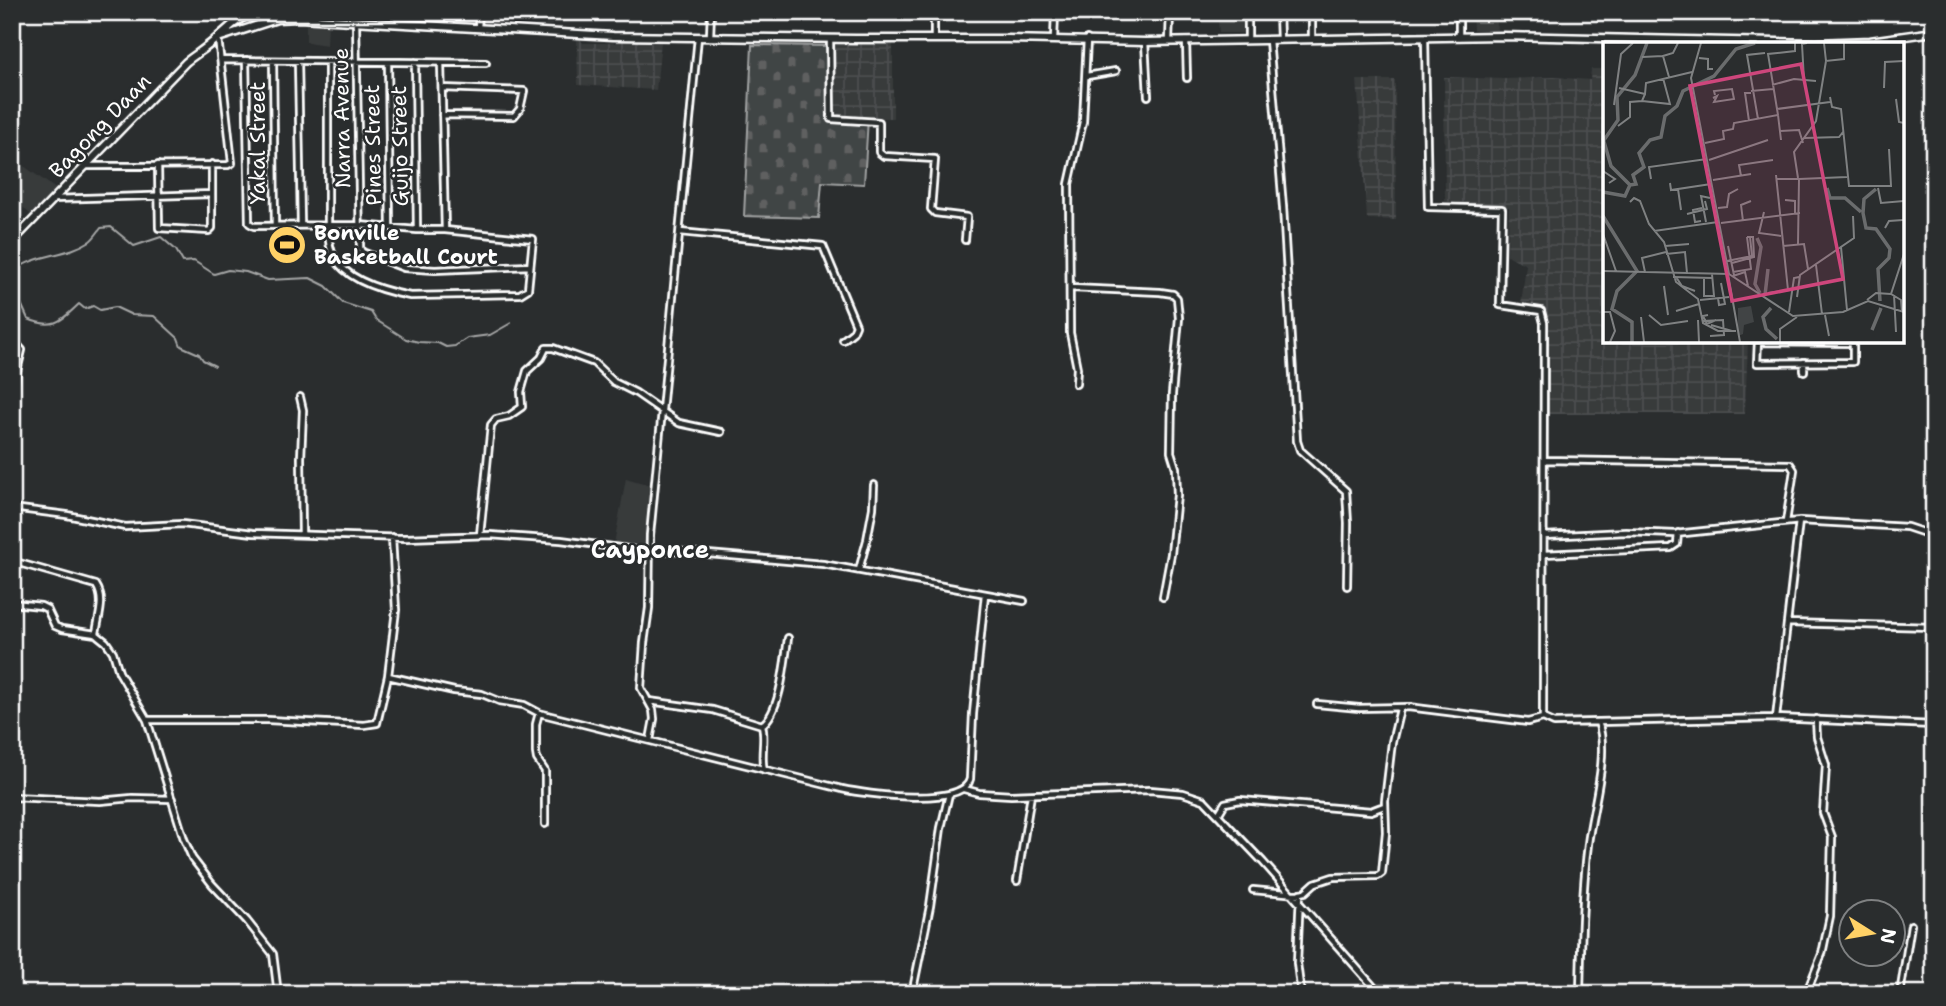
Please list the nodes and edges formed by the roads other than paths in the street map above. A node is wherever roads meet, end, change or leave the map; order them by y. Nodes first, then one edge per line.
1 (478, 12) edge
2 (711, 12) edge
3 (934, 12) edge
4 (1055, 12) edge
5 (1170, 12) edge
6 (1248, 12) edge
7 (1279, 12) edge
8 (1312, 12) edge
9 (1459, 12) edge
10 (238, 16) edge
11 (277, 19) junction
12 (356, 22) junction
13 (478, 27) junction
14 (242, 29) junction
15 (1934, 32) edge
16 (710, 36) junction
17 (698, 37) junction
18 (1459, 37) junction
19 (218, 38) junction
20 (1425, 38) junction
21 (830, 39) junction
22 (1054, 39) junction
23 (1087, 39) junction
24 (934, 40) junction
25 (1248, 40) junction
26 (1269, 40) junction
27 (1280, 40) junction
28 (1312, 40) junction
29 (1169, 41) junction
30 (1186, 41) junction
31 (1145, 42) junction
32 (1748, 42) edge
33 (1858, 42) edge
34 (221, 60) junction
35 (246, 60) junction
36 (273, 61) junction
37 (298, 61) junction
38 (328, 61) junction
39 (357, 61) junction
40 (388, 62) junction
41 (415, 62) junction
42 (441, 62) junction
43 (486, 63) dead end
44 (1116, 71) dead end
45 (1087, 76) junction
46 (1187, 78) dead end
47 (442, 88) junction
48 (1148, 96) dead end
49 (442, 114) junction
50 (212, 164) junction
51 (158, 165) junction
52 (85, 166) junction
53 (212, 194) junction
54 (158, 195) junction
55 (54, 199) junction
56 (301, 225) junction
57 (328, 225) junction
58 (359, 225) junction
59 (275, 226) junction
60 (390, 228) junction
61 (417, 230) junction
62 (445, 230) junction
63 (680, 232) junction
64 (965, 240) dead end
65 (12, 242) edge
66 (530, 266) junction
67 (1071, 289) junction
68 (12, 339) edge
69 (843, 340) dead end
70 (1758, 343) edge
71 (1853, 343) edge
72 (1804, 362) junction
73 (1804, 371) dead end
74 (1076, 384) dead end
75 (300, 397) dead end
76 (12, 412) edge
77 (662, 412) junction
78 (721, 432) dead end
79 (1544, 460) junction
80 (874, 485) dead end
81 (12, 508) edge
82 (1799, 521) junction
83 (1786, 523) junction
84 (302, 533) junction
85 (1678, 533) junction
86 (480, 535) junction
87 (1544, 536) junction
88 (1934, 536) edge
89 (393, 537) junction
90 (650, 550) junction
91 (1544, 554) junction
92 (12, 561) edge
93 (859, 570) junction
94 (1347, 586) dead end
95 (985, 594) junction
96 (1163, 597) dead end
97 (1024, 601) dead end
98 (12, 603) edge
99 (1787, 623) junction
100 (1933, 627) edge
101 (96, 634) junction
102 (788, 638) dead end
103 (388, 676) junction
104 (649, 701) junction
105 (1317, 704) dead end
106 (1400, 709) junction
107 (538, 713) junction
108 (1543, 718) junction
109 (1776, 718) junction
110 (1816, 719) junction
111 (147, 720) junction
112 (1598, 722) junction
113 (762, 725) junction
114 (1934, 725) edge
115 (650, 740) junction
116 (764, 770) junction
117 (964, 789) junction
118 (949, 794) junction
119 (1031, 795) junction
120 (12, 797) edge
121 (172, 799) junction
122 (1384, 806) junction
123 (1219, 814) junction
124 (545, 824) dead end
125 (1017, 881) dead end
126 (1253, 890) dead end
127 (1300, 893) junction
128 (1290, 894) junction
129 (1299, 902) junction
130 (1911, 925) dead end
131 (278, 994) edge
132 (912, 994) edge
133 (1301, 994) edge
134 (1380, 994) edge
135 (1580, 994) edge
136 (1806, 994) edge
137 (1900, 994) edge

1 - 13 street
2 - 16 street
3 - 24 street
4 - 22 street
5 - 29 street
6 - 25 street
7 - 27 street
8 - 28 street
9 - 18 street
10 - 11 main road
10 - 14 main road
10 - 19 main road, Bagong Daan
11 - 12 main road
11 - 14 main road, Bagong Daan
12 - 13 main road
12 - 39 street, Narra Avenue
13 - 17 main road
14 - 19 main road, Bagong Daan
15 - 33 main road
16 - 17 main road
16 - 21 main road
17 - 63 street
18 - 20 main road
18 - 32 main road
19 - 34 street
19 - 52 main road, Bagong Daan
20 - 28 main road
20 - 79 street
21 - 24 main road
21 - 64 street
22 - 23 main road
22 - 24 main road
23 - 31 main road
23 - 45 street
25 - 26 main road
25 - 30 main road
26 - 27 main road
26 - 94 street
27 - 28 main road
29 - 30 main road
29 - 31 main road
30 - 46 street
31 - 48 street
34 - 35 street
34 - 50 street
35 - 36 street
35 - 59 street
36 - 37 street
36 - 59 street, Yakal Street
37 - 38 street
37 - 56 street
38 - 39 street
38 - 57 street
39 - 40 street
39 - 58 street, Narra Avenue
40 - 41 street
40 - 60 street, Pines Street
41 - 42 street
41 - 61 street, Guijo Street
42 - 43 street
42 - 47 street
44 - 45 street
45 - 67 street
47 - 49 street
47 - 49 street
49 - 62 street
50 - 51 street
50 - 53 street
51 - 52 street
51 - 54 street
52 - 55 main road, Bagong Daan
53 - 54 street
53 - 54 street
54 - 55 street
55 - 65 main road, Bagong Daan
56 - 57 street
56 - 59 street
57 - 58 street
57 - 66 street
58 - 60 street
58 - 66 street, Narra Avenue
60 - 61 street
61 - 62 street
62 - 66 street
63 - 69 street
63 - 77 street
67 - 74 street
67 - 96 street
68 - 76 street
70 - 72 street
71 - 72 street
72 - 73 street
75 - 84 street
77 - 78 street
77 - 86 street
77 - 90 street
79 - 83 street
79 - 87 street
80 - 93 street
81 - 84 street
82 - 83 street
82 - 88 street
82 - 99 street
83 - 85 street
84 - 89 street
85 - 87 street
85 - 91 street
86 - 89 street
86 - 90 street
87 - 91 street
89 - 103 street
90 - 93 street
90 - 104 street
91 - 108 street
92 - 101 street
93 - 95 street
95 - 97 street
95 - 117 street
98 - 101 street
99 - 100 street
99 - 109 street
101 - 111 street
102 - 113 street
103 - 107 street
103 - 111 street
104 - 113 street
104 - 115 street
105 - 106 street
106 - 108 street
106 - 122 street
107 - 115 street
107 - 124 street
108 - 112 street
109 - 110 street
109 - 112 street
110 - 114 street
110 - 136 street
111 - 121 street
112 - 135 street
113 - 116 street
115 - 116 street
116 - 118 street
117 - 118 street
117 - 119 street
118 - 132 street
119 - 123 street
119 - 125 street
120 - 121 street
121 - 131 street
122 - 123 street
122 - 127 street
123 - 128 street
126 - 128 street
127 - 128 street
127 - 129 street
128 - 129 street
129 - 133 street
129 - 134 street
130 - 137 street

